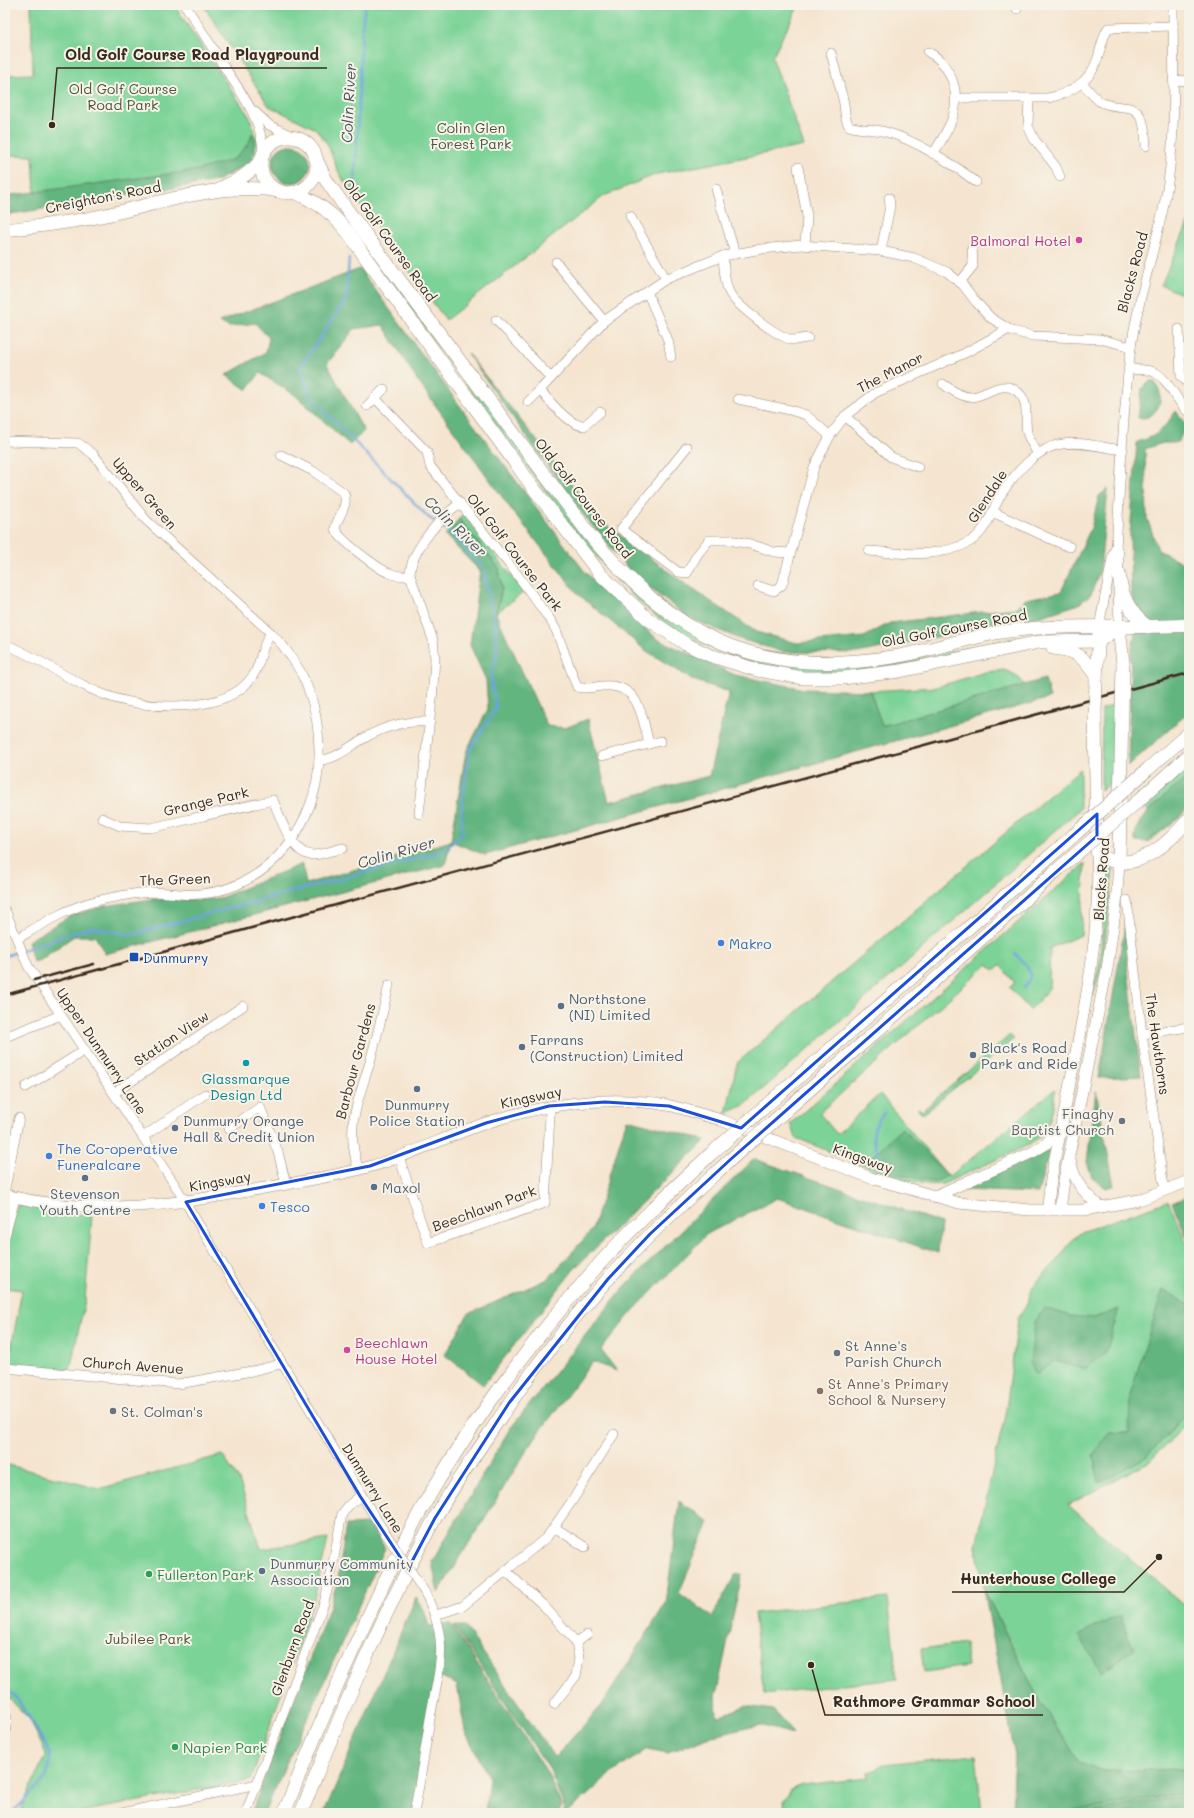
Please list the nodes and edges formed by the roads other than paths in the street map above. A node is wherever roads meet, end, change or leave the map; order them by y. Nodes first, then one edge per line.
1 (185, 5) edge
2 (1173, 5) edge
3 (1173, 26) junction
4 (928, 52) dead end
5 (831, 53) dead end
6 (1173, 80) junction
7 (1189, 81) edge
8 (1082, 83) junction
9 (957, 98) junction
10 (1029, 98) junction
11 (247, 102) junction
12 (298, 139) junction
13 (1146, 146) dead end
14 (933, 154) junction
15 (315, 157) junction
16 (262, 158) junction
17 (798, 167) dead end
18 (1060, 177) dead end
19 (976, 182) dead end
20 (716, 189) dead end
21 (206, 192) junction
22 (286, 192) junction
23 (889, 198) dead end
24 (630, 216) dead end
25 (5, 230) edge
26 (805, 245) junction
27 (972, 247) dead end
28 (881, 250) junction
29 (735, 254) junction
30 (723, 256) junction
31 (556, 262) dead end
32 (666, 279) junction
33 (960, 282) junction
34 (647, 292) junction
35 (496, 320) dead end
36 (604, 321) junction
37 (1009, 329) junction
38 (1179, 329) dead end
39 (808, 338) dead end
40 (1131, 347) junction
41 (671, 357) dead end
42 (1129, 369) junction
43 (554, 375) junction
44 (943, 384) dead end
45 (1189, 384) edge
46 (384, 389) dead end
47 (540, 390) junction
48 (375, 398) junction
49 (738, 399) dead end
50 (528, 402) dead end
51 (367, 406) dead end
52 (600, 412) dead end
53 (1189, 413) edge
54 (845, 416) junction
55 (830, 436) junction
56 (5, 441) edge
57 (687, 447) dead end
58 (1123, 450) junction
59 (1038, 454) junction
60 (281, 455) dead end
61 (918, 467) dead end
62 (460, 504) junction
63 (992, 512) junction
64 (1070, 547) dead end
65 (1116, 547) junction
66 (869, 550) dead end
67 (790, 553) junction
68 (1119, 574) junction
69 (410, 575) junction
70 (758, 586) dead end
71 (245, 610) joint
72 (1189, 625) edge
73 (1099, 627) junction
74 (1119, 627) junction
75 (1148, 627) junction
76 (271, 633) junction
77 (1099, 641) junction
78 (5, 644) edge
79 (1004, 648) junction
80 (1096, 678) junction
81 (430, 722) junction
82 (1189, 733) edge
83 (661, 740) dead end
84 (649, 744) junction
85 (1189, 755) edge
86 (602, 756) dead end
87 (319, 760) junction
88 (419, 814) dead end
89 (102, 818) dead end
90 (1189, 819) edge
91 (292, 840) junction
92 (342, 848) dead end
93 (1097, 852) junction
94 (1119, 863) junction
95 (1127, 900) dead end
96 (5, 910) edge
97 (18, 941) junction
98 (389, 985) dead end
99 (244, 1006) dead end
100 (61, 1015) junction
101 (1189, 1027) edge
102 (1142, 1034) junction
103 (5, 1037) edge
104 (85, 1050) junction
105 (26, 1087) dead end
106 (114, 1093) junction
107 (205, 1094) dead end
108 (549, 1106) junction
109 (19, 1118) dead end
110 (1062, 1125) junction
111 (229, 1129) dead end
112 (143, 1137) junction
113 (399, 1157) junction
114 (1069, 1158) junction
115 (358, 1168) junction
116 (1189, 1181) edge
117 (286, 1184) junction
118 (5, 1188) edge
119 (1166, 1190) junction
120 (933, 1196) junction
121 (10, 1197) edge
122 (186, 1202) junction
123 (1100, 1207) junction
124 (1048, 1210) junction
125 (1060, 1210) junction
126 (5, 1236) edge
127 (281, 1364) junction
128 (5, 1368) edge
129 (614, 1434) dead end
130 (360, 1496) junction
131 (554, 1527) junction
132 (586, 1547) dead end
133 (505, 1570) junction
134 (436, 1615) junction
135 (587, 1635) dead end
136 (576, 1642) junction
137 (554, 1704) dead end
138 (5, 1715) edge
139 (5, 1734) edge
140 (256, 1784) junction
141 (122, 1813) edge
142 (246, 1813) edge
143 (284, 1813) edge
144 (301, 1813) edge
145 (414, 1813) edge

1 - 11 street
2 - 3 street, Blacks Road
3 - 6 street, Blacks Road
3 - 8 street
4 - 9 street
5 - 14 street
6 - 7 street
6 - 40 street, Blacks Road
8 - 10 street
8 - 13 street
9 - 10 street
9 - 14 street
10 - 18 street
11 - 12 street
11 - 16 street
12 - 15 highway
12 - 16 highway
14 - 19 street
15 - 22 highway
15 - 73 highway, Old Golf Course Road
16 - 21 highway, Creighton's Road
16 - 22 highway
17 - 26 street
20 - 29 street
21 - 22 highway, Creighton's Road
21 - 25 highway, Creighton's Road
22 - 79 highway
23 - 28 street
24 - 32 street
26 - 28 street
26 - 29 street
27 - 33 street
28 - 33 street
29 - 30 street
30 - 32 street
30 - 39 street
31 - 36 street
32 - 34 street
33 - 37 street
34 - 36 street
34 - 41 street
35 - 43 street
36 - 43 street
37 - 40 street
37 - 54 street, The Manor
38 - 45 street
40 - 42 street, Blacks Road
42 - 53 street
42 - 58 street, Blacks Road
43 - 47 street
44 - 59 street
46 - 48 street
47 - 50 street
47 - 52 street
48 - 51 street
48 - 62 street, Old Golf Course Park
49 - 55 street
54 - 55 street, The Manor
54 - 61 street
55 - 67 street, The Manor
56 - 71 street, Upper Green
57 - 67 street
58 - 59 street, Glendale
58 - 65 street, Blacks Road
59 - 63 street, Glendale
60 - 69 street
62 - 69 street
62 - 84 street, Old Golf Course Park
63 - 64 street
63 - 66 street, Glendale
65 - 68 street, Blacks Road
65 - 73 street, Blacks Road
67 - 70 street, The Manor
68 - 74 street, Blacks Road
68 - 75 highway
69 - 81 street
71 - 76 street, The Green
72 - 75 highway, Old Golf Course Road
73 - 74 highway, Old Golf Course Road
73 - 77 highway, Blacks Road
74 - 75 highway, Old Golf Course Road
74 - 77 highway
74 - 94 highway, Blacks Road, bridge
76 - 78 street
76 - 87 street, The Green
77 - 79 highway
77 - 80 highway, Blacks Road
79 - 80 highway
80 - 93 highway, Blacks Road, bridge
81 - 87 street
81 - 88 street
82 - 143 highway, bridge
83 - 84 street
84 - 86 street
85 - 144 highway, bridge
87 - 91 street, The Green
89 - 91 street, Grange Park
90 - 94 highway
91 - 92 street
91 - 97 street, The Green
93 - 94 highway
93 - 110 main road, Blacks Road
94 - 114 main road, Blacks Road
95 - 102 street, The Hawthorns
96 - 97 street, Upper Dunmurry Lane
97 - 100 street, Upper Dunmurry Lane
98 - 115 street, Barbour Gardens
99 - 106 street, Station View
100 - 103 street
100 - 104 street, Upper Dunmurry Lane
101 - 102 street
102 - 119 street, The Hawthorns
104 - 105 street
104 - 106 street, Upper Dunmurry Lane
106 - 112 street, Upper Dunmurry Lane
107 - 112 street
108 - 113 main road, Kingsway
108 - 113 street, Beechlawn Park
108 - 120 main road, Kingsway
109 - 118 street
110 - 120 main road
110 - 124 main road, Blacks Road
111 - 117 street
112 - 122 street, Upper Dunmurry Lane
113 - 115 main road, Kingsway
114 - 123 main road
114 - 125 main road, Blacks Road
115 - 117 main road, Kingsway
116 - 119 main road, Kingsway
117 - 122 main road, Kingsway
119 - 123 main road, Kingsway
120 - 124 main road, Kingsway
121 - 122 main road, Kingsway
121 - 126 street
122 - 127 street, Dunmurry Lane
123 - 125 main road, Kingsway
124 - 125 main road, Kingsway
127 - 128 street, Church Avenue
127 - 130 street, Dunmurry Lane
129 - 131 street
130 - 134 street, Dunmurry Lane, bridge
130 - 140 street, Glenburn Road
131 - 132 street
131 - 133 street
133 - 134 street
133 - 136 street
134 - 145 street, Dunmurry Lane
135 - 136 street
136 - 137 street
138 - 139 street
140 - 141 street
140 - 142 street, Glenburn Road

